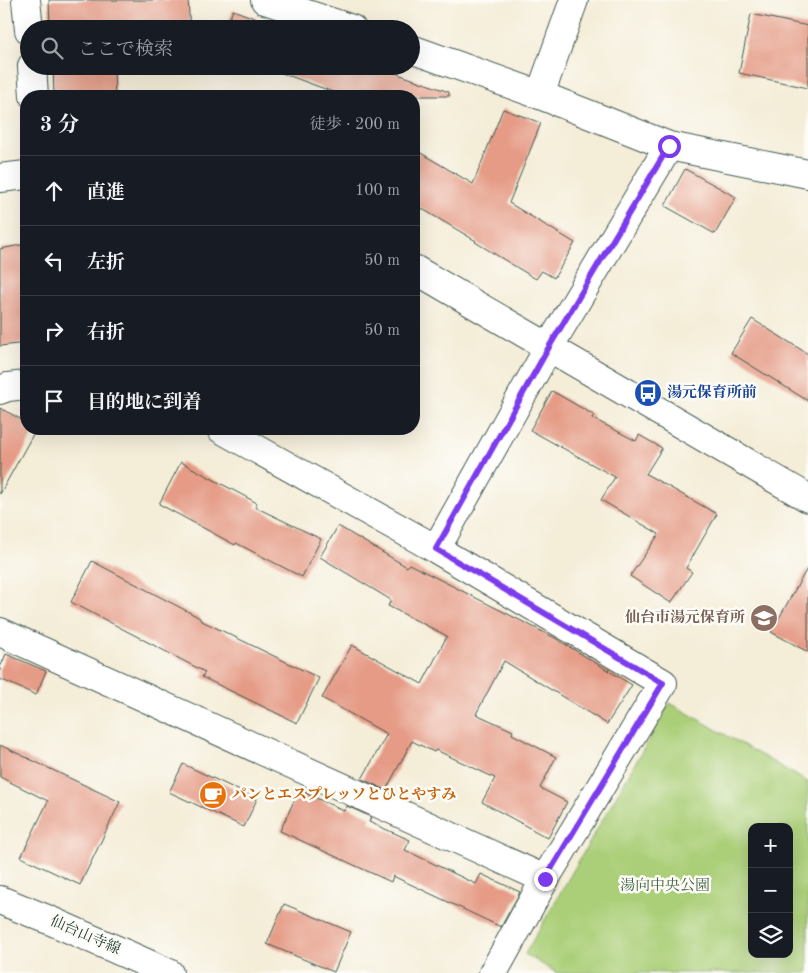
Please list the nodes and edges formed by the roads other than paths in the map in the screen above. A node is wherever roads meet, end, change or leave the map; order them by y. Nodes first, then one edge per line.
1 (26, 0) edge
2 (265, 0) edge
3 (574, 0) edge
4 (28, 20) edge
5 (325, 20) edge
6 (420, 52) edge
7 (33, 75) edge
8 (34, 90) edge
9 (540, 95) junction
10 (669, 146) junction
11 (808, 174) edge
12 (20, 176) edge
13 (0, 178) edge
14 (420, 272) edge
15 (549, 347) junction
16 (20, 385) edge
17 (0, 390) edge
18 (233, 435) edge
19 (808, 498) edge
20 (436, 549) junction
21 (0, 632) edge
22 (545, 879) junction
23 (0, 900) edge
24 (169, 973) edge
25 (493, 973) edge

1 - 4 street
2 - 5 street
3 - 9 street
6 - 9 street
7 - 8 street
9 - 10 street
10 - 11 street
10 - 15 street
12 - 13 street
14 - 15 street
15 - 19 street
15 - 20 street
16 - 17 street
18 - 20 street
20 - 22 street
21 - 22 street
22 - 25 street
23 - 24 street, 仙台山寺線

